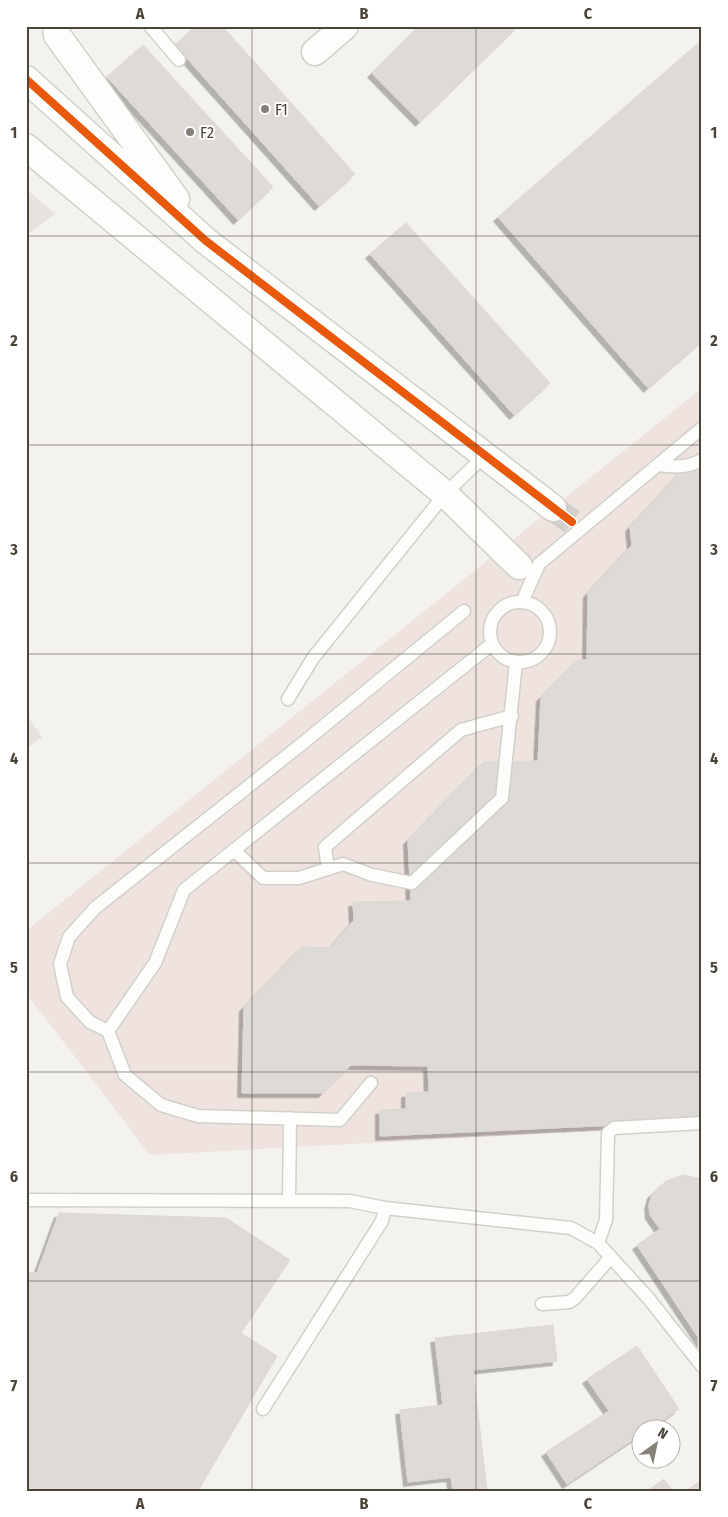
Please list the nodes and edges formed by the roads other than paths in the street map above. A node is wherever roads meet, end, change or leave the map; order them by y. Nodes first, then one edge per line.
1 (56, 26) edge
2 (150, 26) edge
3 (345, 26) edge
4 (315, 52) dead end
5 (178, 60) dead end
6 (26, 79) edge
7 (26, 147) edge
8 (206, 240) junction
9 (702, 428) edge
10 (484, 456) junction
11 (702, 460) edge
12 (658, 465) junction
13 (445, 494) junction
14 (553, 508) tunnel mouth
15 (519, 566) dead end
16 (522, 602) junction
17 (464, 611) dead end
18 (492, 644) junction
19 (516, 662) junction
20 (288, 699) dead end
21 (512, 716) junction
22 (234, 850) junction
23 (328, 868) junction
24 (108, 1031) junction
25 (370, 1083) dead end
26 (290, 1118) junction
27 (702, 1122) edge
28 (26, 1200) edge
29 (289, 1201) junction
30 (385, 1208) junction
31 (598, 1243) junction
32 (611, 1257) junction
33 (542, 1304) dead end
34 (702, 1366) edge
35 (263, 1409) dead end

1 - 8 street
2 - 5 lane
3 - 4 street
6 - 8 street
7 - 13 street
8 - 10 street
9 - 12 lane
10 - 13 lane
10 - 14 street
11 - 12 lane
12 - 16 lane
13 - 15 street
13 - 20 lane
16 - 18 lane
16 - 19 lane
17 - 24 lane
18 - 19 lane
18 - 22 lane
19 - 21 lane
21 - 23 lane
21 - 23 lane
22 - 23 lane
22 - 24 lane
24 - 26 lane
25 - 26 lane
26 - 29 lane
27 - 31 lane
28 - 29 lane
29 - 30 lane
30 - 31 lane
30 - 35 lane
31 - 32 lane
32 - 33 lane
32 - 34 lane

